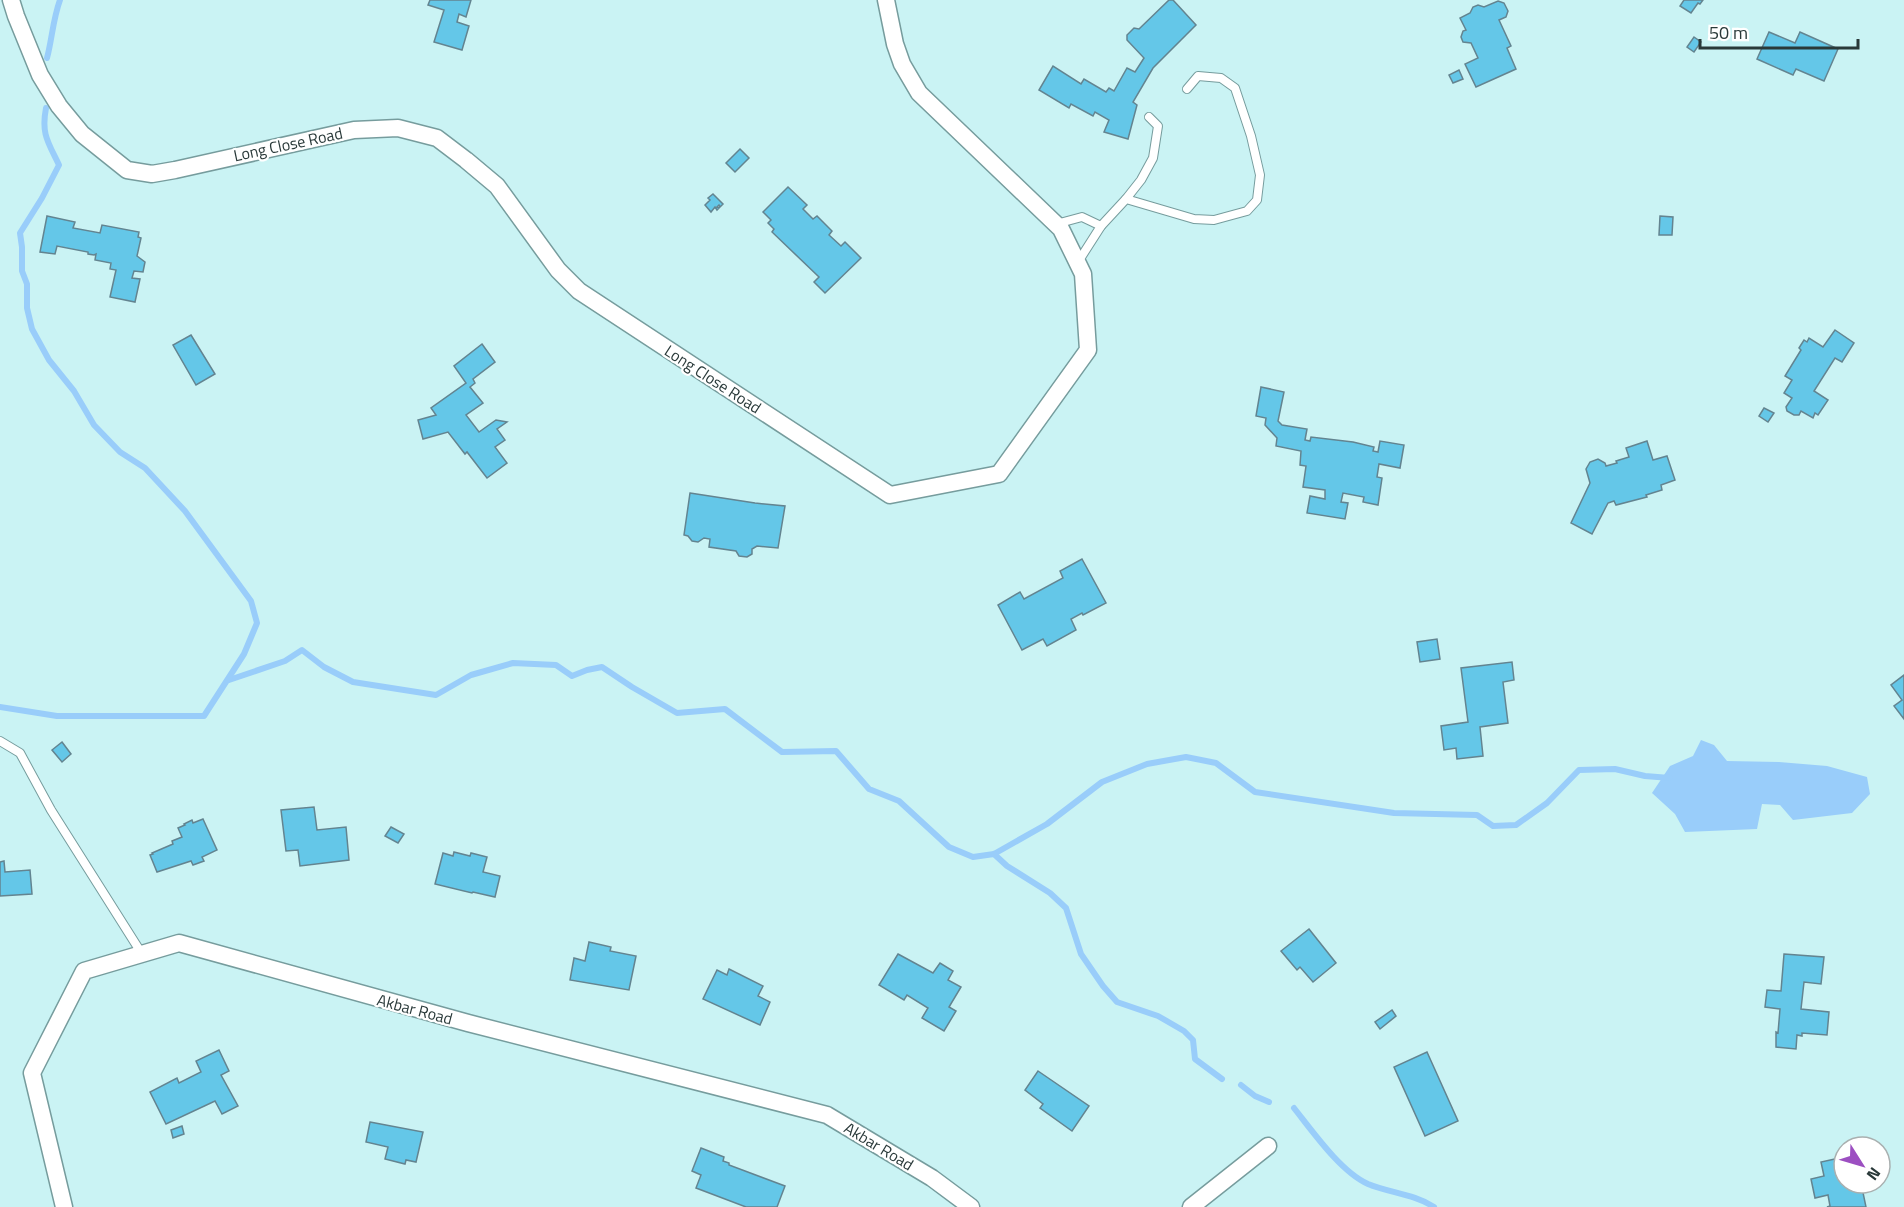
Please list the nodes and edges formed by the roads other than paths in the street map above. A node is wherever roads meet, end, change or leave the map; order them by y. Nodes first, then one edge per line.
1 (11, 0) edge
2 (886, 0) edge
3 (1187, 89) dead end
4 (1149, 117) dead end
5 (1126, 199) junction
6 (1056, 224) junction
7 (1101, 225) junction
8 (1077, 263) junction
9 (0, 741) edge
10 (142, 954) junction
11 (1268, 1146) dead end
12 (64, 1207) edge
13 (971, 1207) edge
14 (1191, 1207) edge

1 - 8 street, Long Close Road
2 - 6 street, Long Close Road
3 - 5 lane
4 - 5 lane
5 - 7 lane
6 - 7 lane
6 - 8 street, Long Close Road
7 - 8 lane
9 - 10 lane
10 - 12 street, Akbar Road
10 - 13 street, Akbar Road
11 - 14 street

